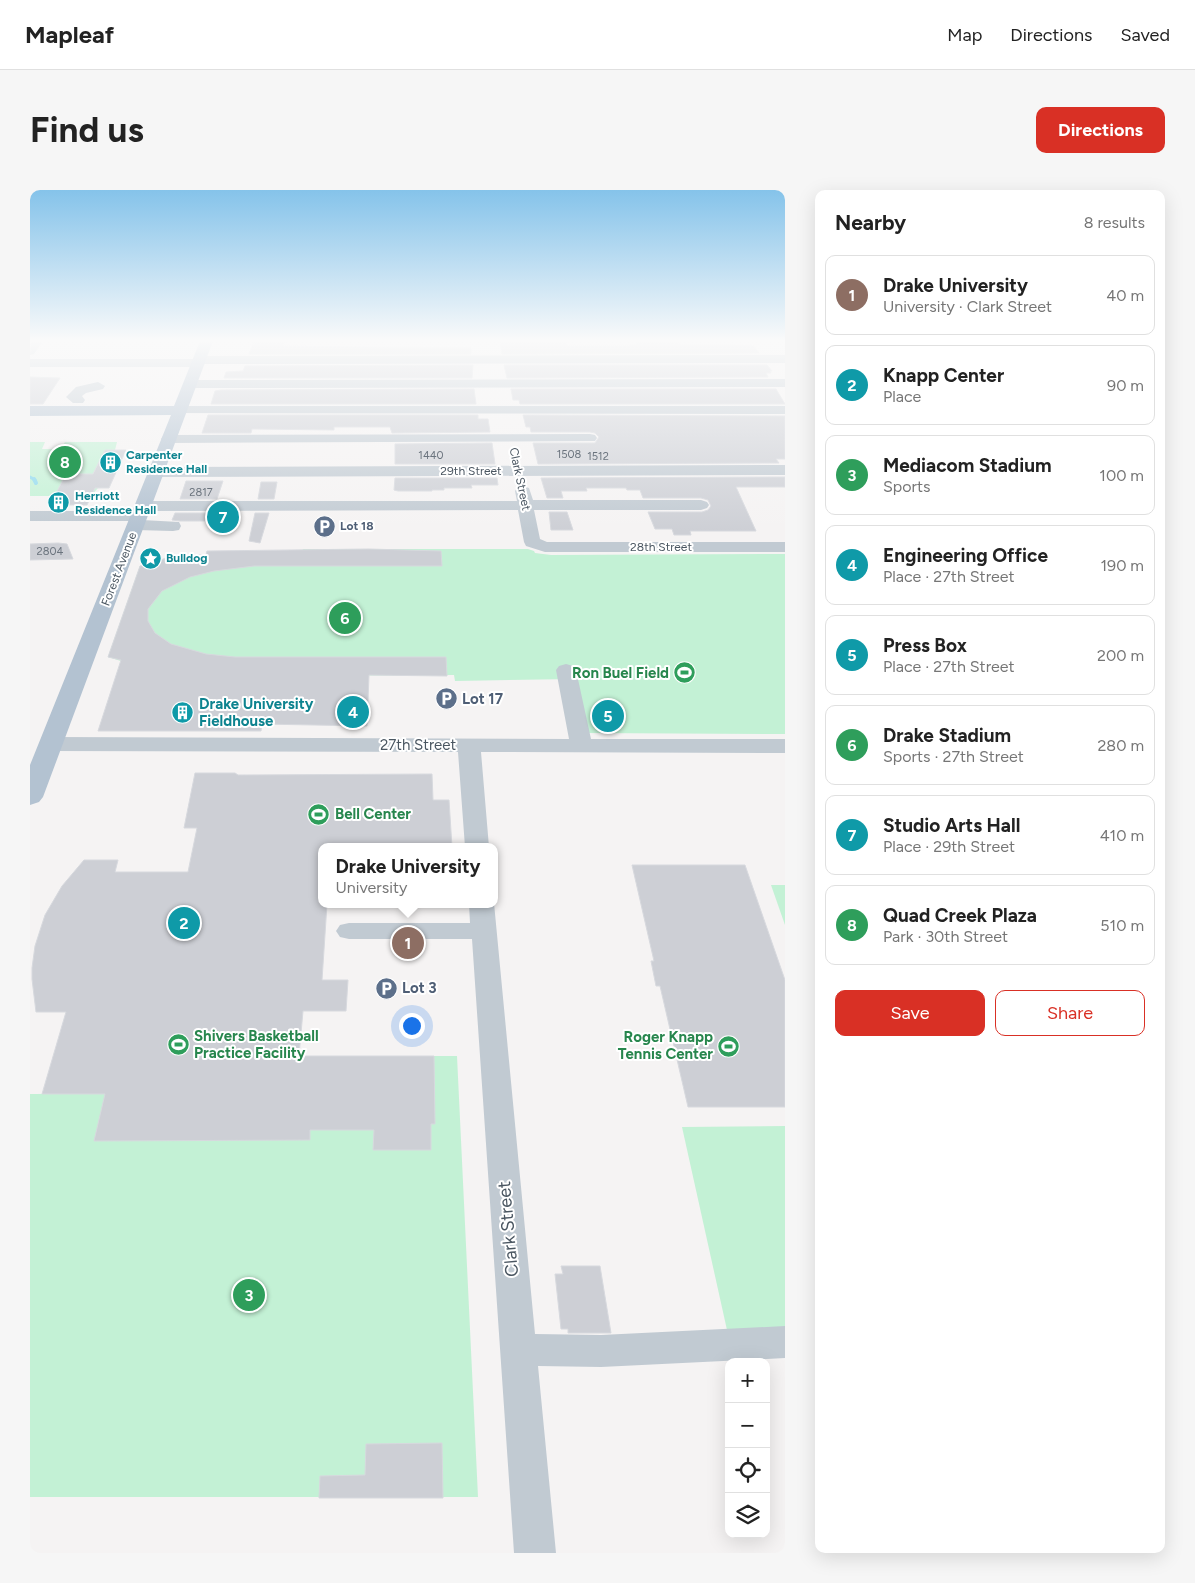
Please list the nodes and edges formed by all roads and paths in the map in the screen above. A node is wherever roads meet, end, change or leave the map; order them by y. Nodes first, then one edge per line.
1 (184, 405) edge
2 (262, 405) edge
3 (497, 405) edge
4 (180, 410) junction
5 (261, 410) junction
6 (499, 410) junction
7 (785, 410) edge
8 (30, 411) edge
9 (590, 438) dead end
10 (168, 439) junction
11 (512, 439) junction
12 (518, 470) junction
13 (785, 470) edge
14 (156, 472) junction
15 (701, 505) dead end
16 (527, 512) junction
17 (30, 516) edge
18 (483, 517) dead end
19 (138, 519) junction
20 (173, 526) dead end
21 (537, 545) joint
22 (785, 547) edge
23 (566, 670) dead end
24 (51, 744) junction
25 (469, 745) junction
26 (581, 745) junction
27 (785, 746) edge
28 (30, 796) edge
29 (477, 843) edge
30 (483, 918) edge
31 (349, 931) dead end
32 (785, 1342) edge
33 (518, 1350) junction
34 (535, 1553) edge

1 - 4 main road, Forest Avenue
2 - 5 street
3 - 6 street, Clark Street
4 - 5 street
4 - 8 main road
4 - 10 main road, Forest Avenue
5 - 6 street
6 - 7 street
6 - 11 street, Clark Street
9 - 11 street
10 - 11 street
10 - 14 main road, Forest Avenue
11 - 12 street, Clark Street
12 - 13 street, 29th Street
12 - 14 street, 29th Street
12 - 16 street, Clark Street
14 - 19 main road, Forest Avenue
15 - 16 street
16 - 18 street
16 - 19 street
16 - 21 street, Clark Street
17 - 19 street
19 - 20 street
19 - 24 main road, Forest Avenue
21 - 22 street, 28th Street
23 - 26 street
24 - 25 street, 27th Street
24 - 28 main road, Forest Avenue
25 - 26 street, 27th Street
25 - 29 street
26 - 27 street, 27th Street
30 - 31 street
30 - 33 street, Clark Street
32 - 33 street
33 - 34 street, Clark Street

